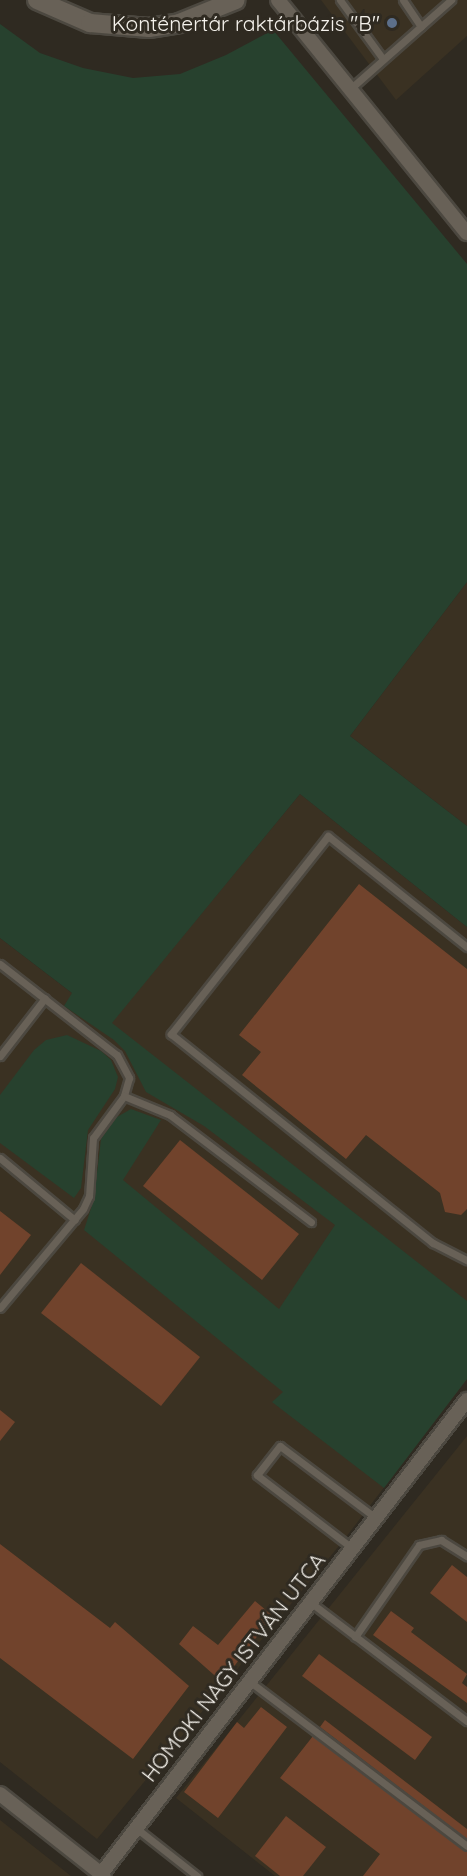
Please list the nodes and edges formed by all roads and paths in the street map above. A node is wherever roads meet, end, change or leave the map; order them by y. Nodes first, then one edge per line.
1 (37, 0) edge
2 (236, 0) edge
3 (278, 0) edge
4 (340, 0) edge
5 (403, 0) edge
6 (452, 0) edge
7 (421, 27) junction
8 (384, 59) junction
9 (350, 89) junction
10 (467, 233) edge
11 (467, 947) edge
12 (0, 964) edge
13 (45, 998) junction
14 (0, 1056) edge
15 (124, 1096) junction
16 (0, 1158) edge
17 (75, 1220) junction
18 (311, 1222) dead end
19 (467, 1260) edge
20 (0, 1308) edge
21 (467, 1400) edge
22 (376, 1518) junction
23 (352, 1548) junction
24 (467, 1556) edge
25 (310, 1602) junction
26 (355, 1637) junction
27 (249, 1681) junction
28 (467, 1721) edge
29 (0, 1794) edge
30 (135, 1827) junction
31 (467, 1846) edge
32 (101, 1875) edge
33 (197, 1876) edge

1 - 2 main road
3 - 9 street
4 - 8 lane
5 - 7 lane
6 - 7 lane
7 - 8 lane
8 - 9 lane
9 - 10 street
11 - 19 lane
12 - 13 lane
13 - 14 lane
13 - 15 lane
15 - 17 lane
15 - 18 lane
16 - 17 lane
17 - 20 lane
21 - 22 street, HOMOKI NAGY ISTVÁN UTCA
22 - 23 street, HOMOKI NAGY ISTVÁN UTCA
22 - 23 lane
23 - 25 street, HOMOKI NAGY ISTVÁN UTCA
24 - 26 lane
25 - 26 lane
25 - 27 street, HOMOKI NAGY ISTVÁN UTCA
26 - 28 lane
27 - 30 street, HOMOKI NAGY ISTVÁN UTCA
27 - 31 lane
29 - 32 street
30 - 32 street, HOMOKI NAGY ISTVÁN UTCA
30 - 33 lane

